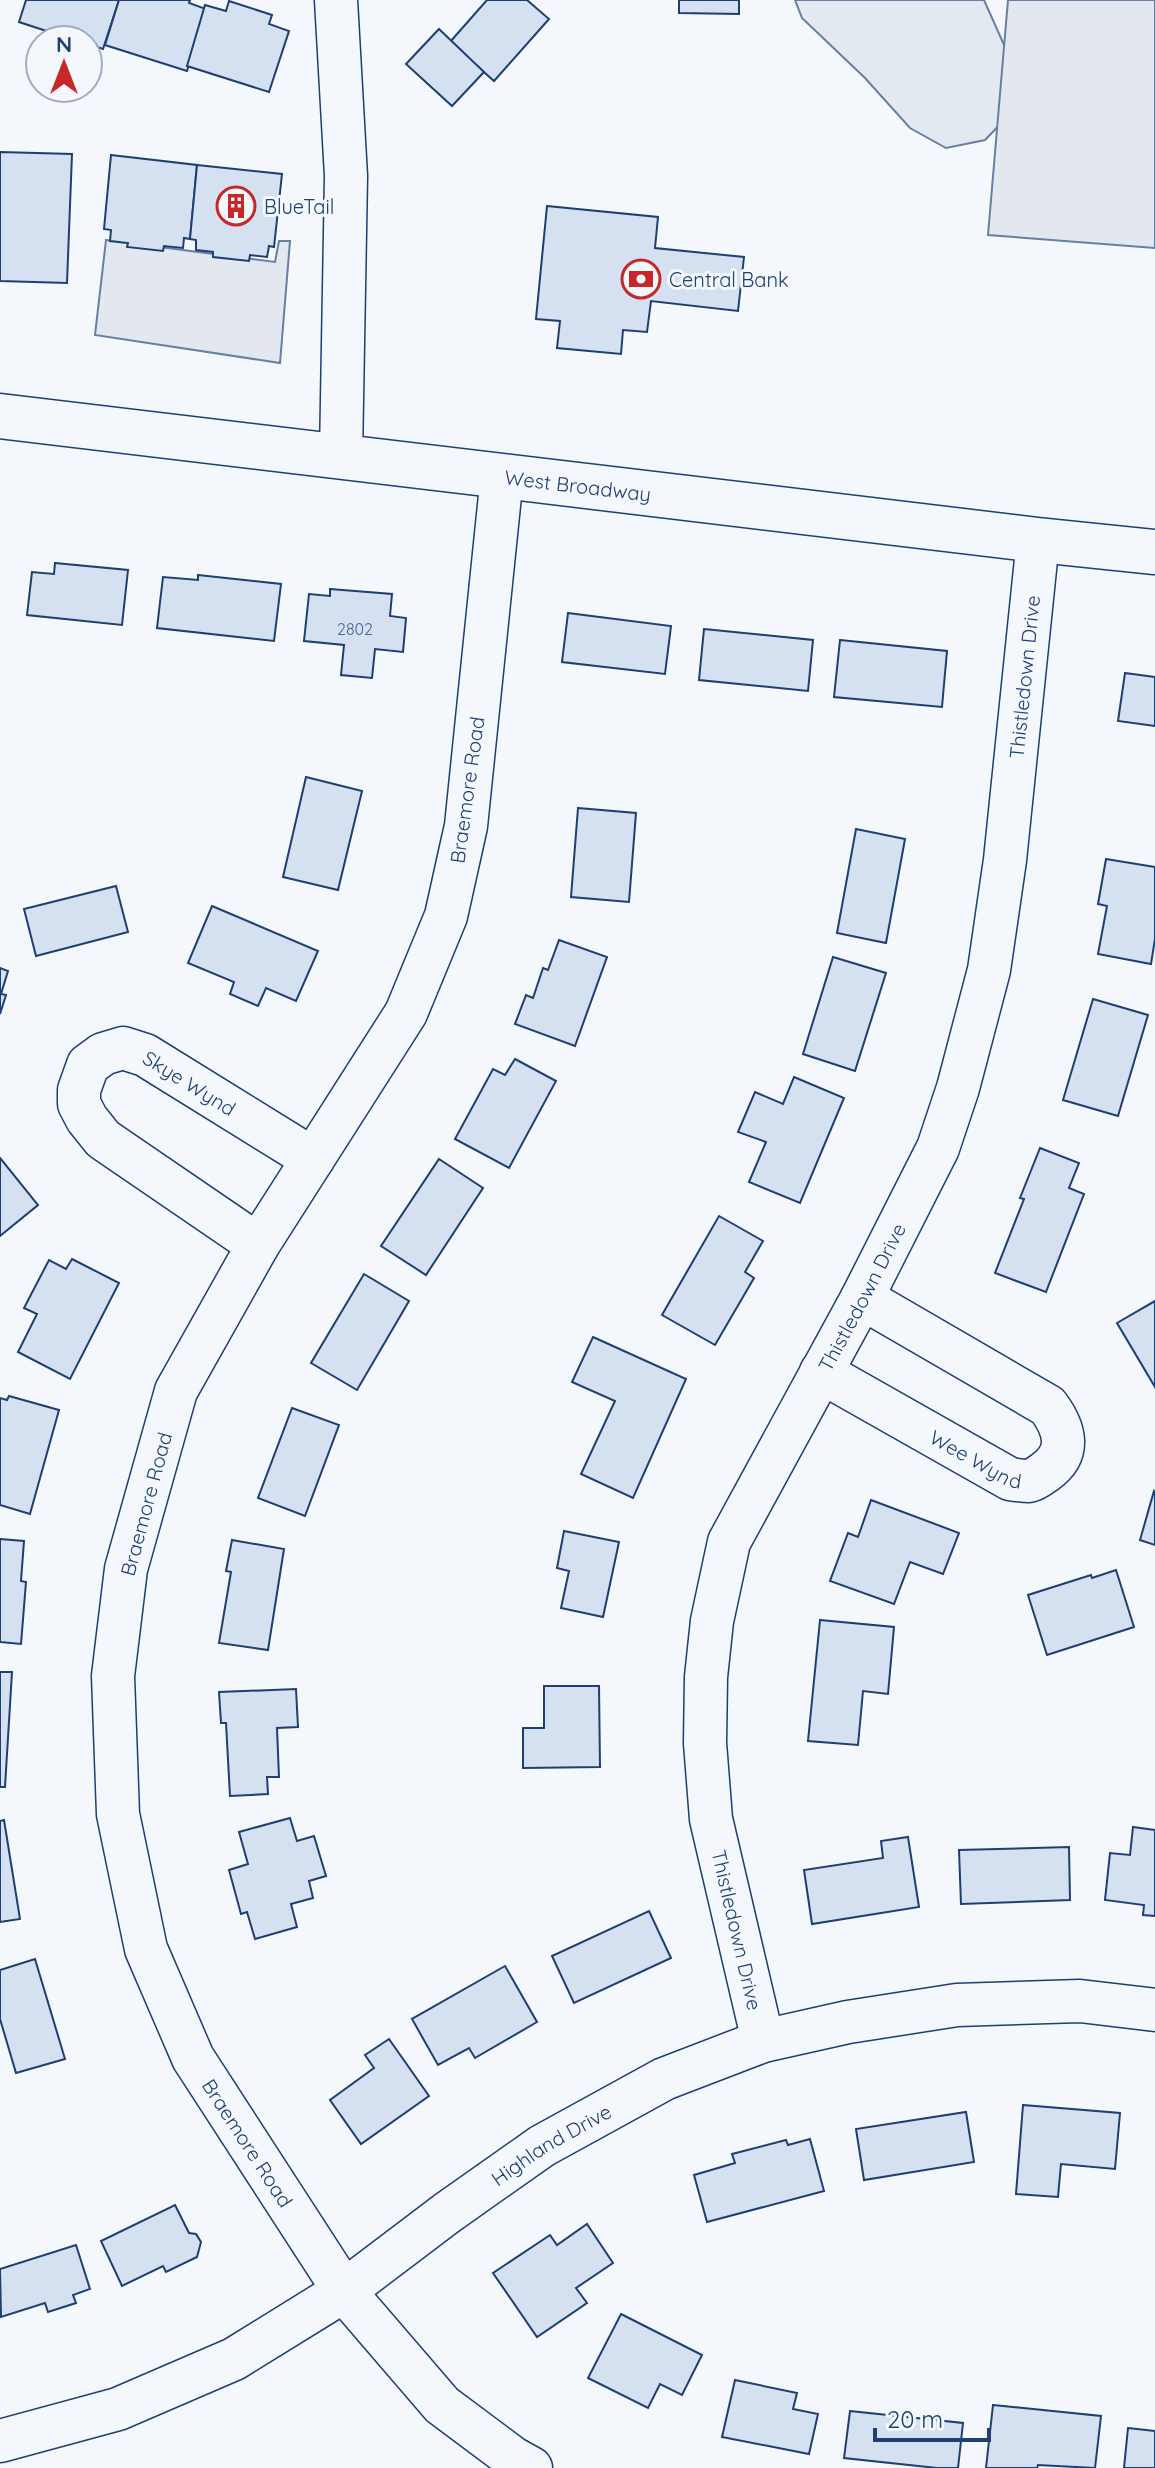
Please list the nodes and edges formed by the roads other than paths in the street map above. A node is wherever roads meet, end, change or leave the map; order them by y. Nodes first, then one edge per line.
1 (336, 0) edge
2 (6, 418) edge
3 (341, 456) junction
4 (502, 476) junction
5 (1038, 540) junction
6 (1155, 552) edge
7 (313, 1159) junction
8 (258, 1245) junction
9 (862, 1298) junction
10 (821, 1372) junction
11 (1155, 2010) edge
12 (763, 2041) junction
13 (344, 2291) junction
14 (0, 2441) edge
15 (531, 2468) edge

1 - 3 street
2 - 3 main road, West Broadway
3 - 4 main road, West Broadway
4 - 5 main road, West Broadway
4 - 7 street, Braemore Road
5 - 6 main road, West Broadway
5 - 9 street, Thistledown Drive
7 - 8 street, Braemore Road
7 - 8 street, Skye Wynd
8 - 13 street, Braemore Road
9 - 10 street, Thistledown Drive
9 - 10 street, Wee Wynd
10 - 12 street, Thistledown Drive
11 - 12 street, Highland Drive
12 - 13 street, Highland Drive
13 - 14 street, Highland Drive
13 - 15 street, Braemore Road

